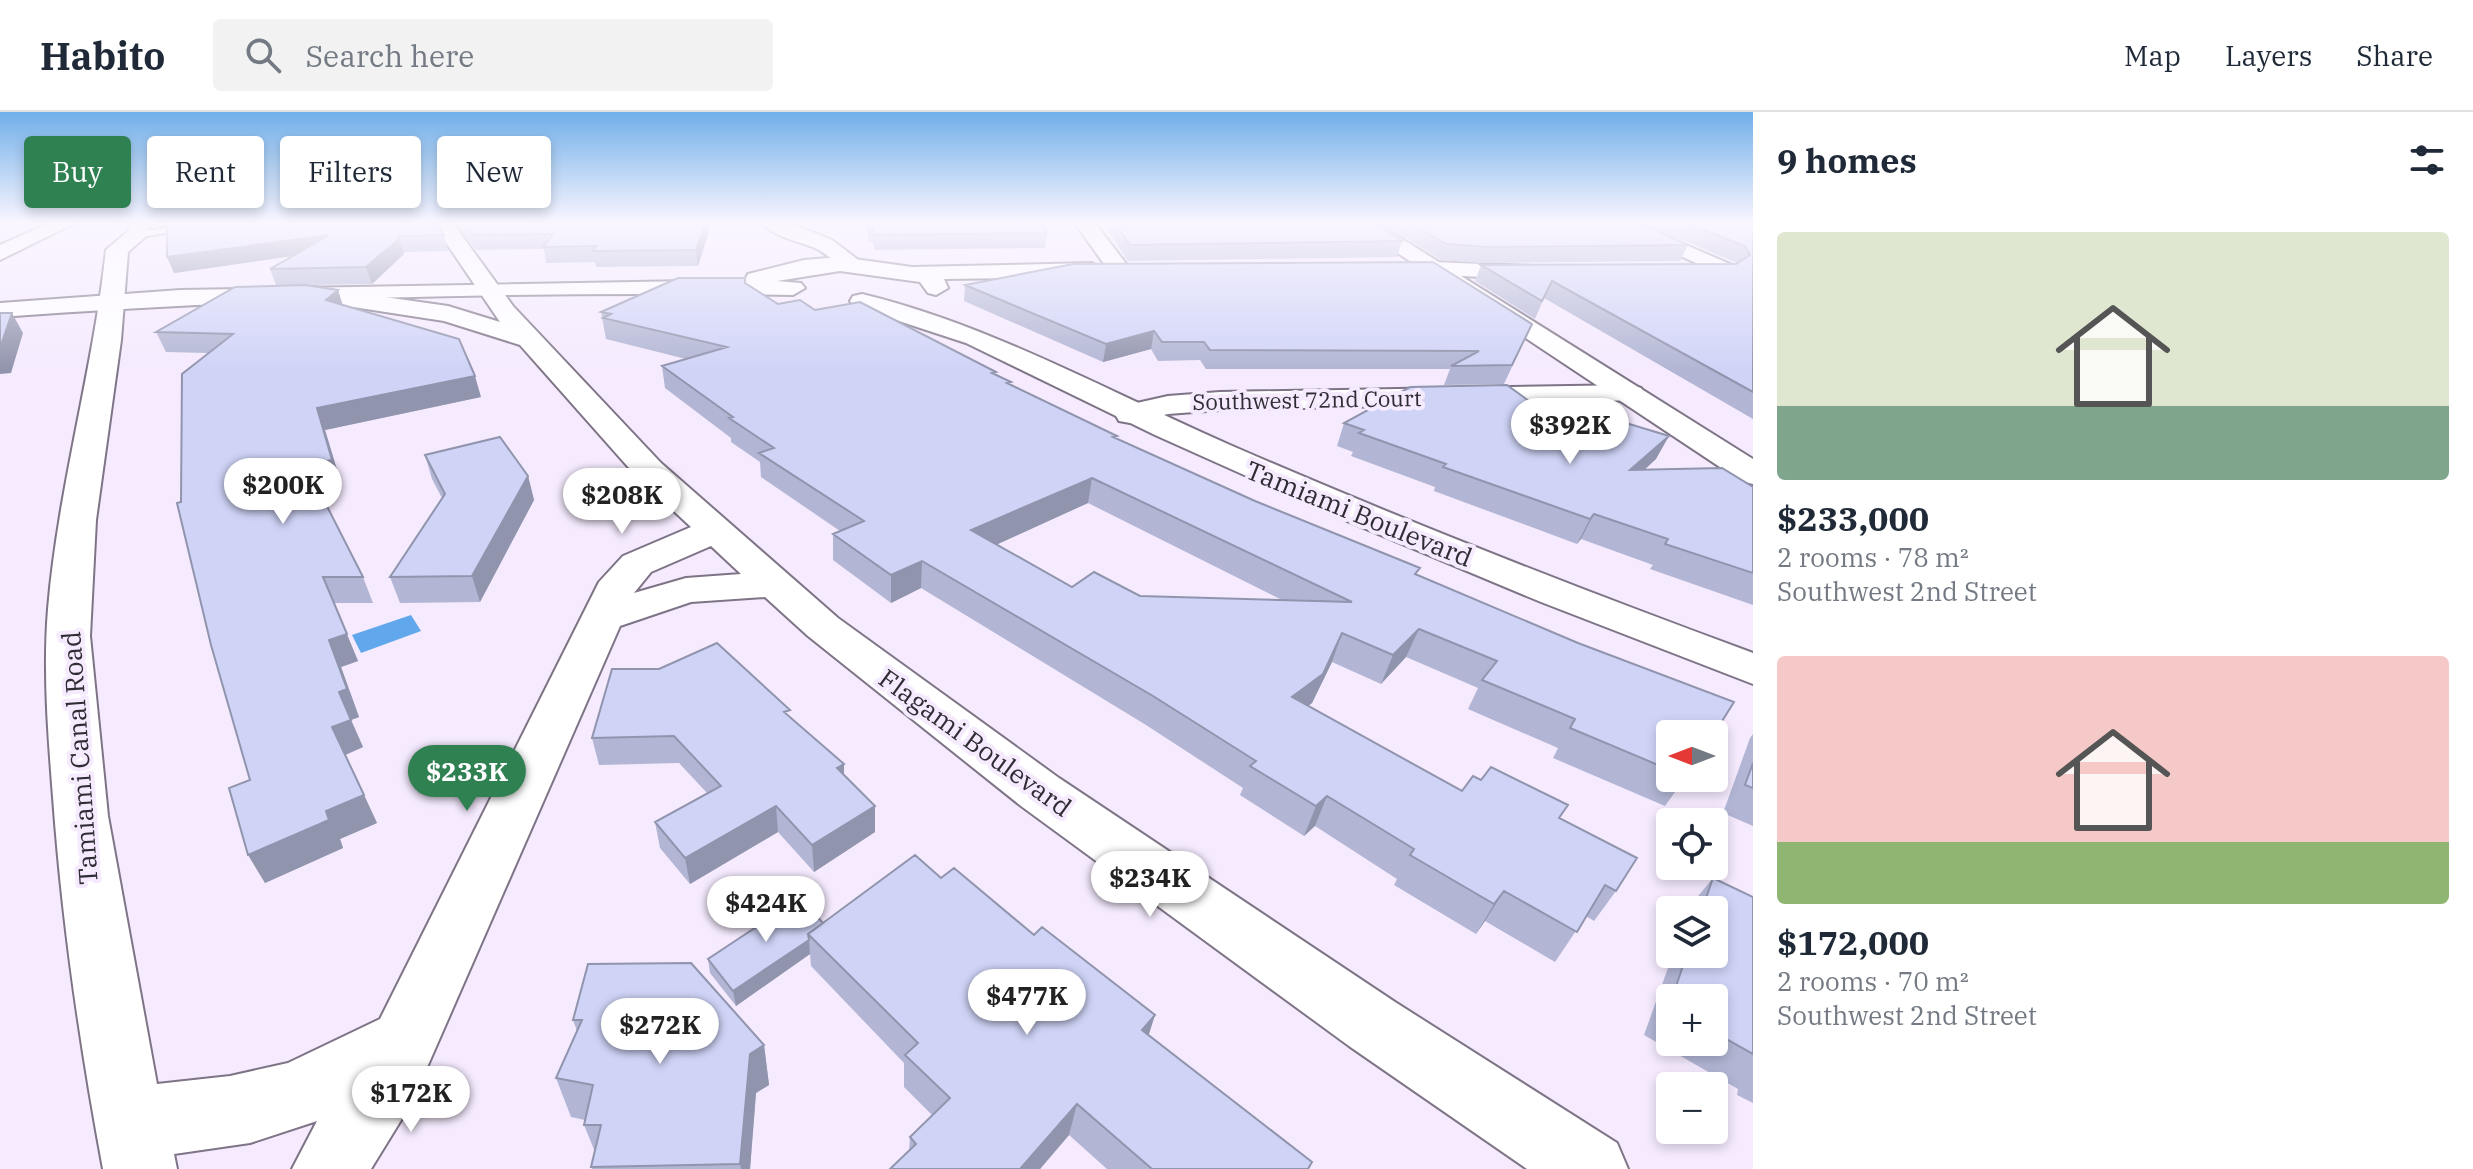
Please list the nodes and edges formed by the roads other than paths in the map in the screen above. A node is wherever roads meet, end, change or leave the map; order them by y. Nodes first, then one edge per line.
1 (112, 271) edge
2 (478, 271) edge
3 (799, 271) edge
4 (820, 271) edge
5 (877, 271) edge
6 (1073, 271) edge
7 (1438, 271) edge
8 (1461, 271) edge
9 (1730, 271) edge
10 (1561, 272) edge
11 (795, 276) junction
12 (1753, 282) edge
13 (927, 285) junction
14 (491, 290) junction
15 (0, 293) edge
16 (314, 294) junction
17 (839, 298) junction
18 (115, 299) junction
19 (0, 310) edge
20 (975, 337) junction
21 (529, 339) junction
22 (1630, 394) junction
23 (1130, 414) junction
24 (1753, 474) edge
25 (715, 531) junction
26 (774, 584) junction
27 (601, 618) junction
28 (1753, 669) edge
29 (404, 1041) junction
30 (135, 1145) edge
31 (329, 1169) edge
32 (1591, 1169) edge

1 - 18 street, Tamiami Canal Road
2 - 14 street, Flagami Boulevard
3 - 11 street
4 - 11 street
5 - 13 street
6 - 13 street
7 - 22 street
8 - 10 street
9 - 12 street
11 - 14 street
11 - 17 street
13 - 17 street
13 - 20 street, Tamiami Boulevard
14 - 16 street
14 - 21 street, Flagami Boulevard
15 - 18 street
16 - 18 street
16 - 21 street
17 - 20 street, Tamiami Boulevard
18 - 19 street
18 - 30 street, Tamiami Canal Road
20 - 23 street, Tamiami Boulevard
21 - 25 street, Flagami Boulevard
22 - 23 street, Southwest 72nd Court
22 - 24 street
23 - 28 street, Tamiami Boulevard
25 - 26 street, Flagami Boulevard
25 - 27 street
26 - 27 street
26 - 32 street, Flagami Boulevard
27 - 29 street
29 - 30 street
29 - 31 street

